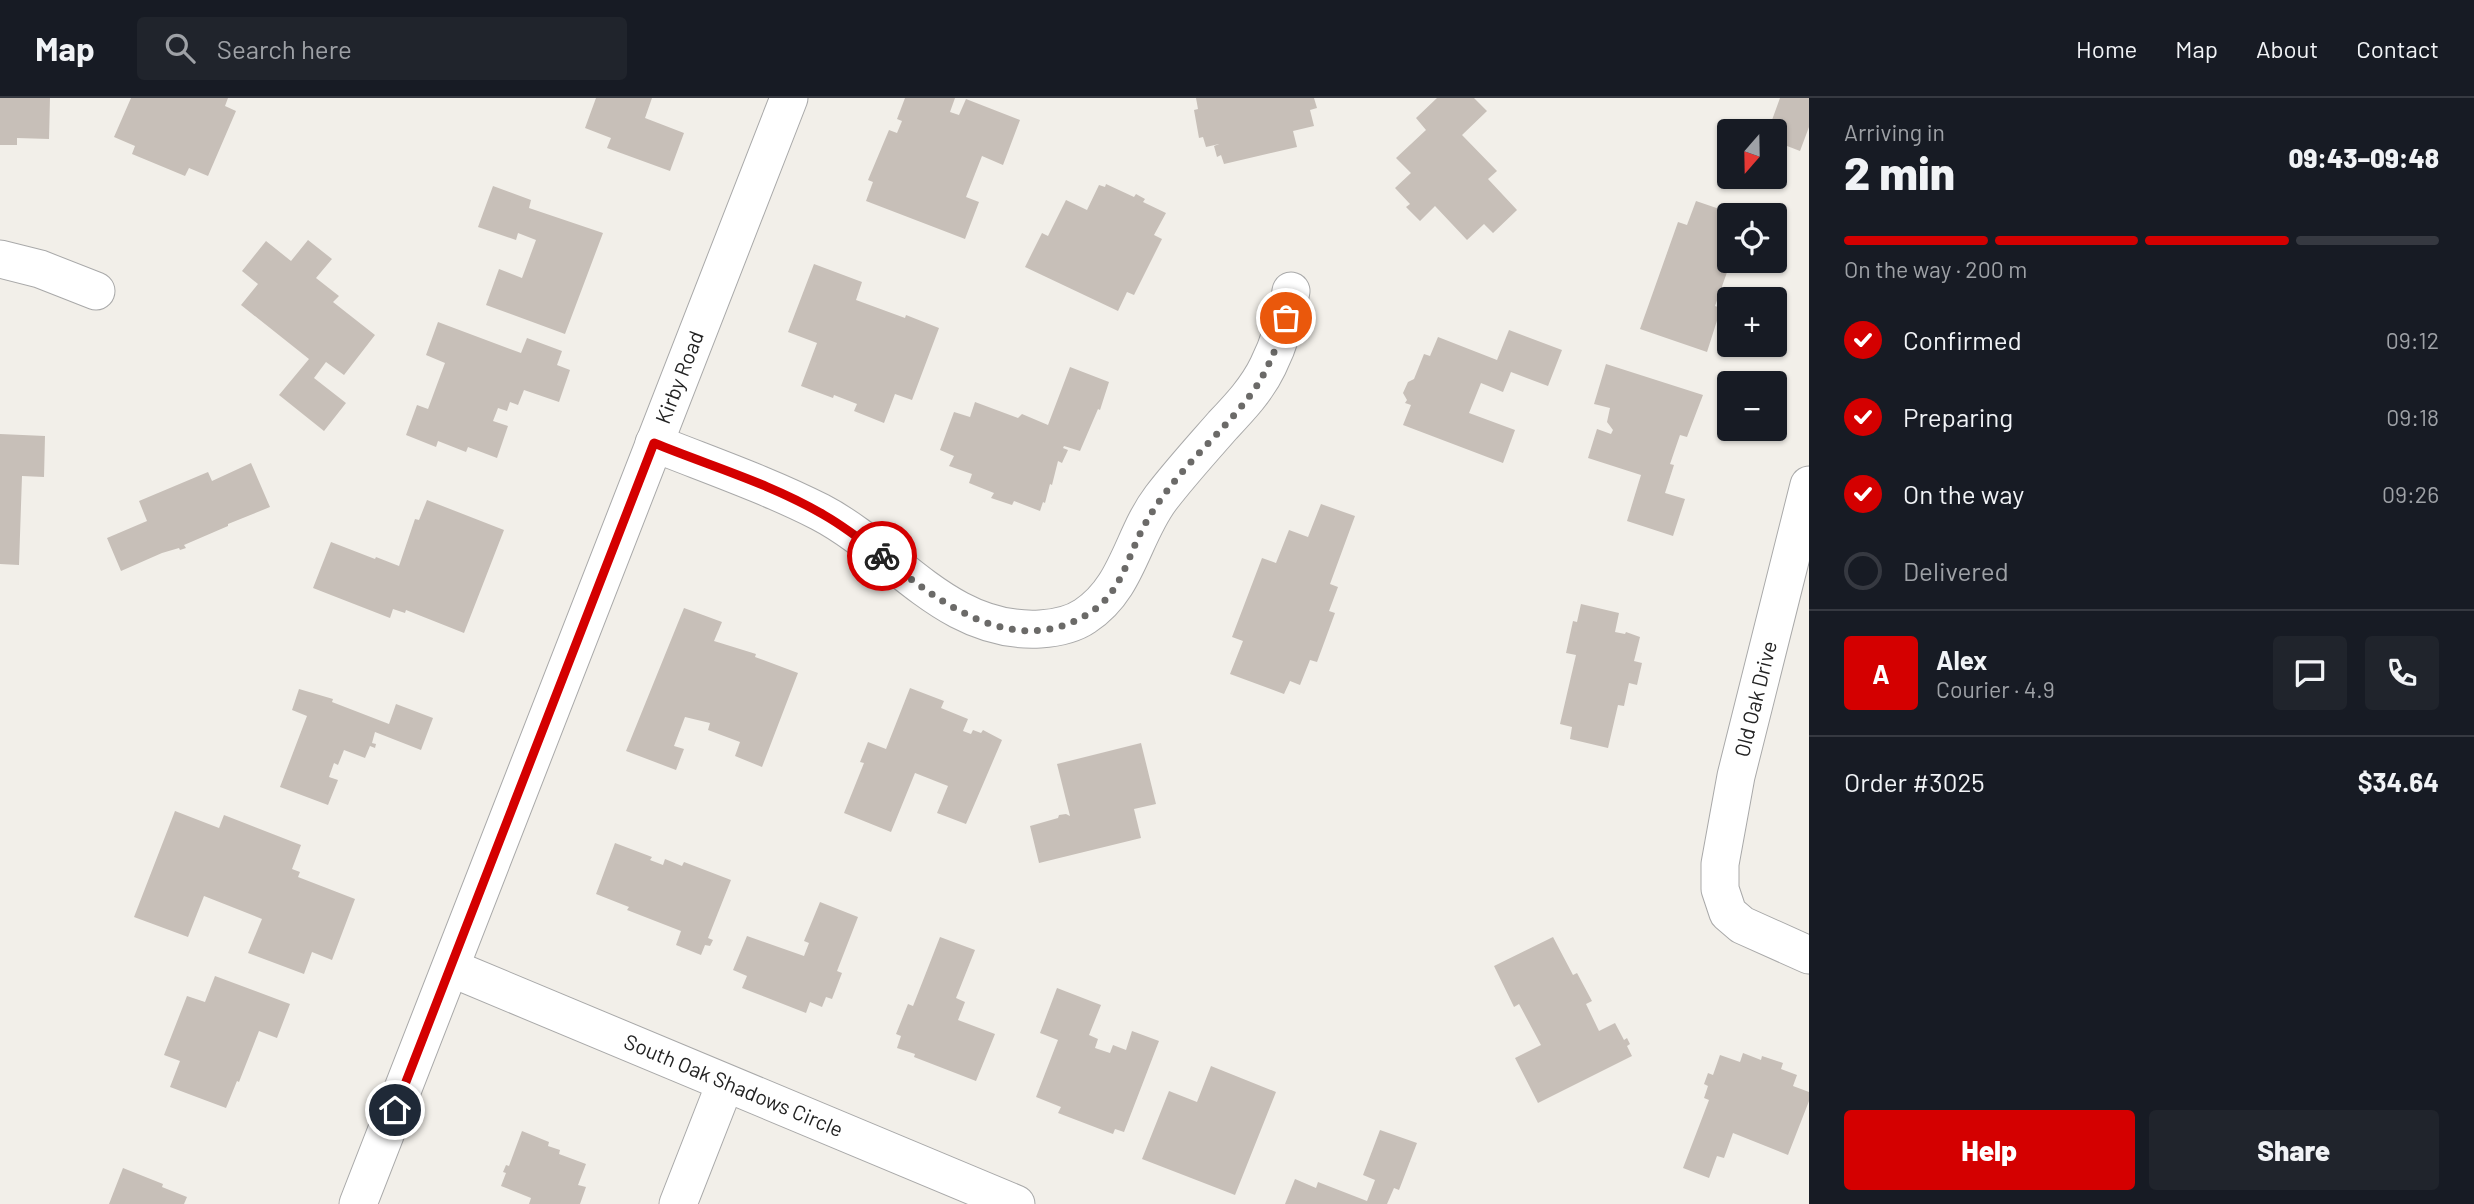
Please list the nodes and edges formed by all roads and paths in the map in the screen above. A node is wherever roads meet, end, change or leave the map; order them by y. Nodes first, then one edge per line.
1 (789, 98) edge
2 (0, 259) edge
3 (1291, 290) dead end
4 (96, 291) dead end
5 (654, 443) junction
6 (1809, 485) edge
7 (1809, 955) edge
8 (451, 968) junction
9 (725, 1084) junction
10 (358, 1204) edge
11 (678, 1204) edge
12 (1016, 1204) edge

1 - 5 street, Kirby Road
2 - 4 street
3 - 5 street
5 - 8 street, Kirby Road
6 - 7 street, Old Oak Drive
8 - 9 street, South Oak Shadows Circle
8 - 10 street, Kirby Road
9 - 11 street
9 - 12 street, South Oak Shadows Circle

